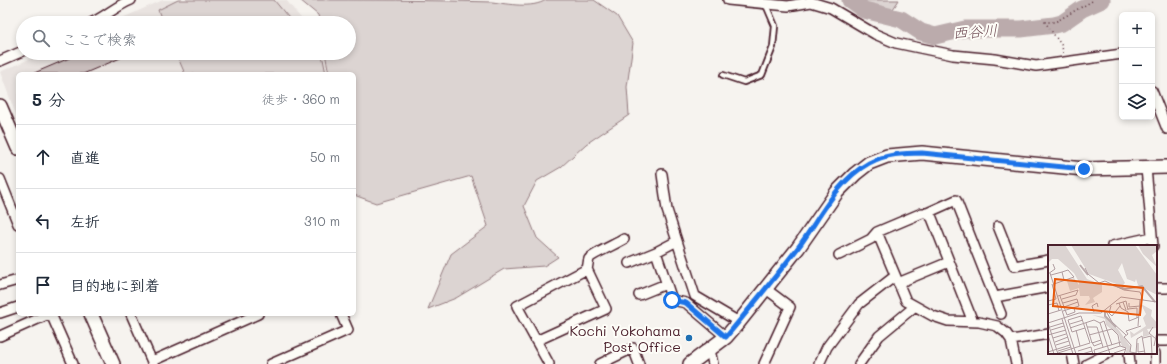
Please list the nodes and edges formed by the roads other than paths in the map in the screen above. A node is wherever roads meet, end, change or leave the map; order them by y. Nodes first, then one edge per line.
1 (130, 0) edge
2 (728, 0) edge
3 (120, 2) edge
4 (766, 5) junction
5 (106, 16) edge
6 (16, 54) edge
7 (1119, 54) edge
8 (0, 61) edge
9 (723, 75) dead end
10 (1155, 99) edge
11 (0, 106) edge
12 (1167, 129) edge
13 (16, 143) edge
14 (1167, 167) edge
15 (1146, 168) junction
16 (662, 174) dead end
17 (0, 179) edge
18 (927, 213) junction
19 (16, 219) edge
20 (998, 226) dead end
21 (877, 232) junction
22 (624, 239) dead end
23 (677, 241) junction
24 (1153, 242) edge
25 (1122, 245) edge
26 (656, 252) junction
27 (839, 255) dead end
28 (1048, 260) edge
29 (949, 262) junction
30 (629, 263) dead end
31 (587, 269) junction
32 (897, 279) junction
33 (16, 281) edge
34 (666, 284) junction
35 (0, 285) edge
36 (1048, 287) edge
37 (766, 289) junction
38 (639, 296) dead end
39 (995, 297) junction
40 (914, 307) junction
41 (16, 308) edge
42 (0, 314) edge
43 (1001, 314) dead end
44 (45, 316) edge
45 (51, 316) edge
46 (92, 316) edge
47 (132, 316) edge
48 (254, 316) edge
49 (342, 316) edge
50 (739, 322) junction
51 (973, 322) junction
52 (1048, 334) edge
53 (0, 336) edge
54 (726, 337) junction
55 (1010, 340) junction
56 (536, 341) junction
57 (710, 350) junction
58 (1072, 354) edge
59 (1107, 354) edge
60 (1129, 354) edge
61 (291, 360) edge
62 (153, 362) edge
63 (73, 364) edge
64 (113, 364) edge
65 (271, 364) edge
66 (549, 364) edge
67 (600, 364) edge
68 (640, 364) edge
69 (690, 364) edge
70 (713, 364) edge
71 (764, 364) edge
72 (818, 364) edge
73 (859, 364) edge
74 (1016, 364) edge
75 (1074, 364) edge
76 (1087, 364) edge
77 (1130, 364) edge

1 - 3 street
2 - 4 street
3 - 5 street
4 - 7 street
4 - 9 lane
6 - 8 street
10 - 12 street
11 - 13 street
14 - 15 street
15 - 24 street
15 - 37 street
16 - 23 street
17 - 19 street
18 - 21 street
18 - 29 street
18 - 39 street
20 - 28 street
21 - 27 street
21 - 32 street
22 - 31 street
23 - 26 street
23 - 50 street
24 - 25 street
26 - 30 street
26 - 34 street
29 - 32 street
29 - 51 street
31 - 56 street
31 - 56 street
32 - 40 street
32 - 72 street
33 - 35 street
34 - 38 street
34 - 54 street
36 - 39 street
37 - 50 street
37 - 71 street
39 - 43 street
40 - 51 street
40 - 73 street
41 - 42 street
44 - 53 street
45 - 63 street
46 - 64 street
47 - 62 street
48 - 62 street
49 - 61 street
50 - 54 street
51 - 55 street
52 - 55 street
54 - 57 street
55 - 74 street
56 - 66 street
57 - 69 street
57 - 70 street
58 - 75 street
59 - 76 street
60 - 77 street
61 - 65 street
67 - 68 street

